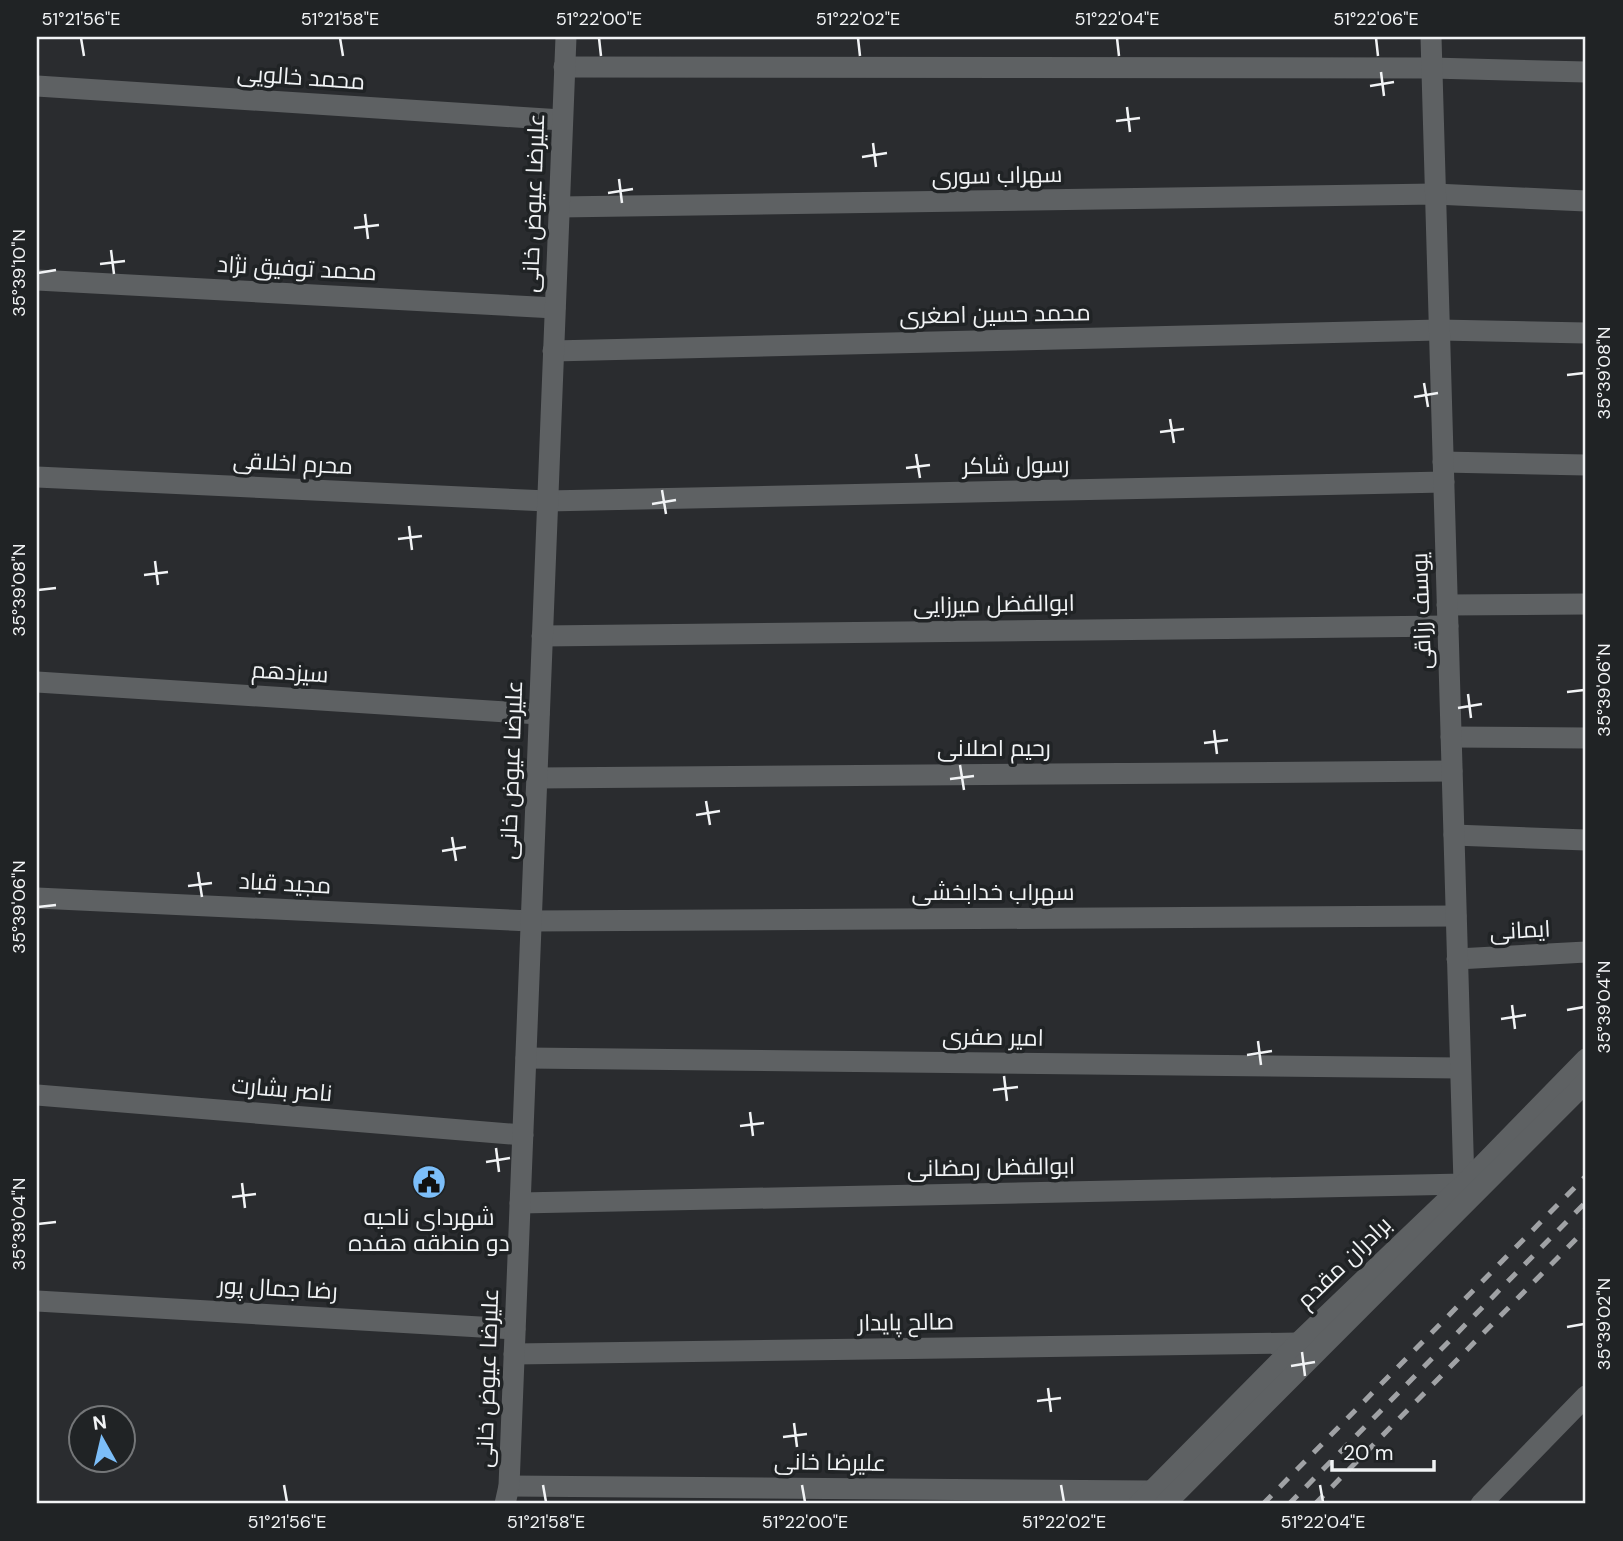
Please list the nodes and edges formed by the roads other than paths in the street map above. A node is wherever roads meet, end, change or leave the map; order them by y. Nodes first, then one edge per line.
1 (566, 37) edge
2 (1431, 37) edge
3 (565, 67) junction
4 (1432, 68) junction
5 (1586, 72) edge
6 (37, 86) edge
7 (562, 120) junction
8 (1435, 194) junction
9 (1586, 201) edge
10 (559, 207) junction
11 (37, 280) edge
12 (555, 309) junction
13 (1439, 330) junction
14 (1586, 333) edge
15 (553, 351) junction
16 (1586, 465) edge
17 (1443, 472) junction
18 (37, 477) edge
19 (547, 501) junction
20 (1586, 604) edge
21 (1447, 615) junction
22 (542, 636) junction
23 (37, 682) edge
24 (539, 714) junction
25 (1451, 737) junction
26 (1586, 737) edge
27 (1452, 771) junction
28 (537, 778) junction
29 (1454, 835) junction
30 (1586, 840) edge
31 (37, 898) edge
32 (1456, 916) junction
33 (531, 920) junction
34 (1586, 952) edge
35 (1457, 960) junction
36 (526, 1058) junction
37 (1586, 1059) edge
38 (1460, 1068) junction
39 (1586, 1082) edge
40 (37, 1095) edge
41 (523, 1135) junction
42 (1468, 1191) junction
43 (520, 1203) junction
44 (37, 1301) edge
45 (515, 1329) junction
46 (1306, 1349) junction
47 (514, 1354) junction
48 (1586, 1396) edge
49 (507, 1495) edge
50 (1156, 1500) edge
51 (1481, 1504) edge

1 - 3 street, علیرضا عیوض خانی
2 - 4 street, یوسف رزاقی
3 - 4 street
3 - 7 street, علیرضا عیوض خانی
4 - 5 street
4 - 8 street, یوسف رزاقی
6 - 7 street, محمد خالویی
7 - 10 street, علیرضا عیوض خانی
8 - 9 street, سهراب سوری
8 - 10 street, سهراب سوری
8 - 13 street, یوسف رزاقی
10 - 12 street, علیرضا عیوض خانی
11 - 12 street, محمد توفیق ‌نژاد
12 - 15 street, علیرضا عیوض خانی
13 - 14 street, محمد حسین اصغری
13 - 15 street, محمد حسین اصغری
13 - 17 street, یوسف رزاقی
15 - 19 street, علیرضا عیوض خانی
16 - 17 street, رسول شاکر
17 - 19 street, رسول شاکر
17 - 21 street, یوسف رزاقی
18 - 19 street, محرم اخلاقی
19 - 22 street, علیرضا عیوض خانی
20 - 21 street, ابوالفضل میرزایی
21 - 22 street, ابوالفضل میرزایی
21 - 25 street, یوسف رزاقی
22 - 24 street, علیرضا عیوض خانی
23 - 24 street, سیزدهم
24 - 28 street, علیرضا عیوض خانی
25 - 26 street
25 - 27 street, یوسف رزاقی
27 - 28 street, رحیم اصلانی
27 - 29 street, یوسف رزاقی
28 - 33 street, علیرضا عیوض خانی
29 - 30 street
29 - 32 street, یوسف رزاقی
31 - 33 street, مجید قباد
32 - 33 street, سهراب خدابخشی
32 - 35 street, یوسف رزاقی
33 - 36 street, علیرضا عیوض خانی
34 - 35 street, ایمانی
35 - 38 street, یوسف رزاقی
36 - 38 street, امیر صفری
36 - 41 street, علیرضا عیوض خانی
37 - 42 street, برادران مقدم
38 - 42 street, یوسف رزاقی
39 - 42 street, برادران مقدم
40 - 41 street, ناصر بشارت
41 - 43 street, علیرضا عیوض خانی
42 - 43 street, ابوالفضل رمضانی
42 - 46 street, برادران مقدم
43 - 45 street, علیرضا عیوض خانی
44 - 45 street, رضا جمال پور
45 - 47 street, علیرضا عیوض خانی
46 - 47 street, صالح پایدار
46 - 50 street, برادران مقدم
47 - 49 street, علیرضا عیوض خانی
48 - 51 street
49 - 50 street, علیرضا خانی

